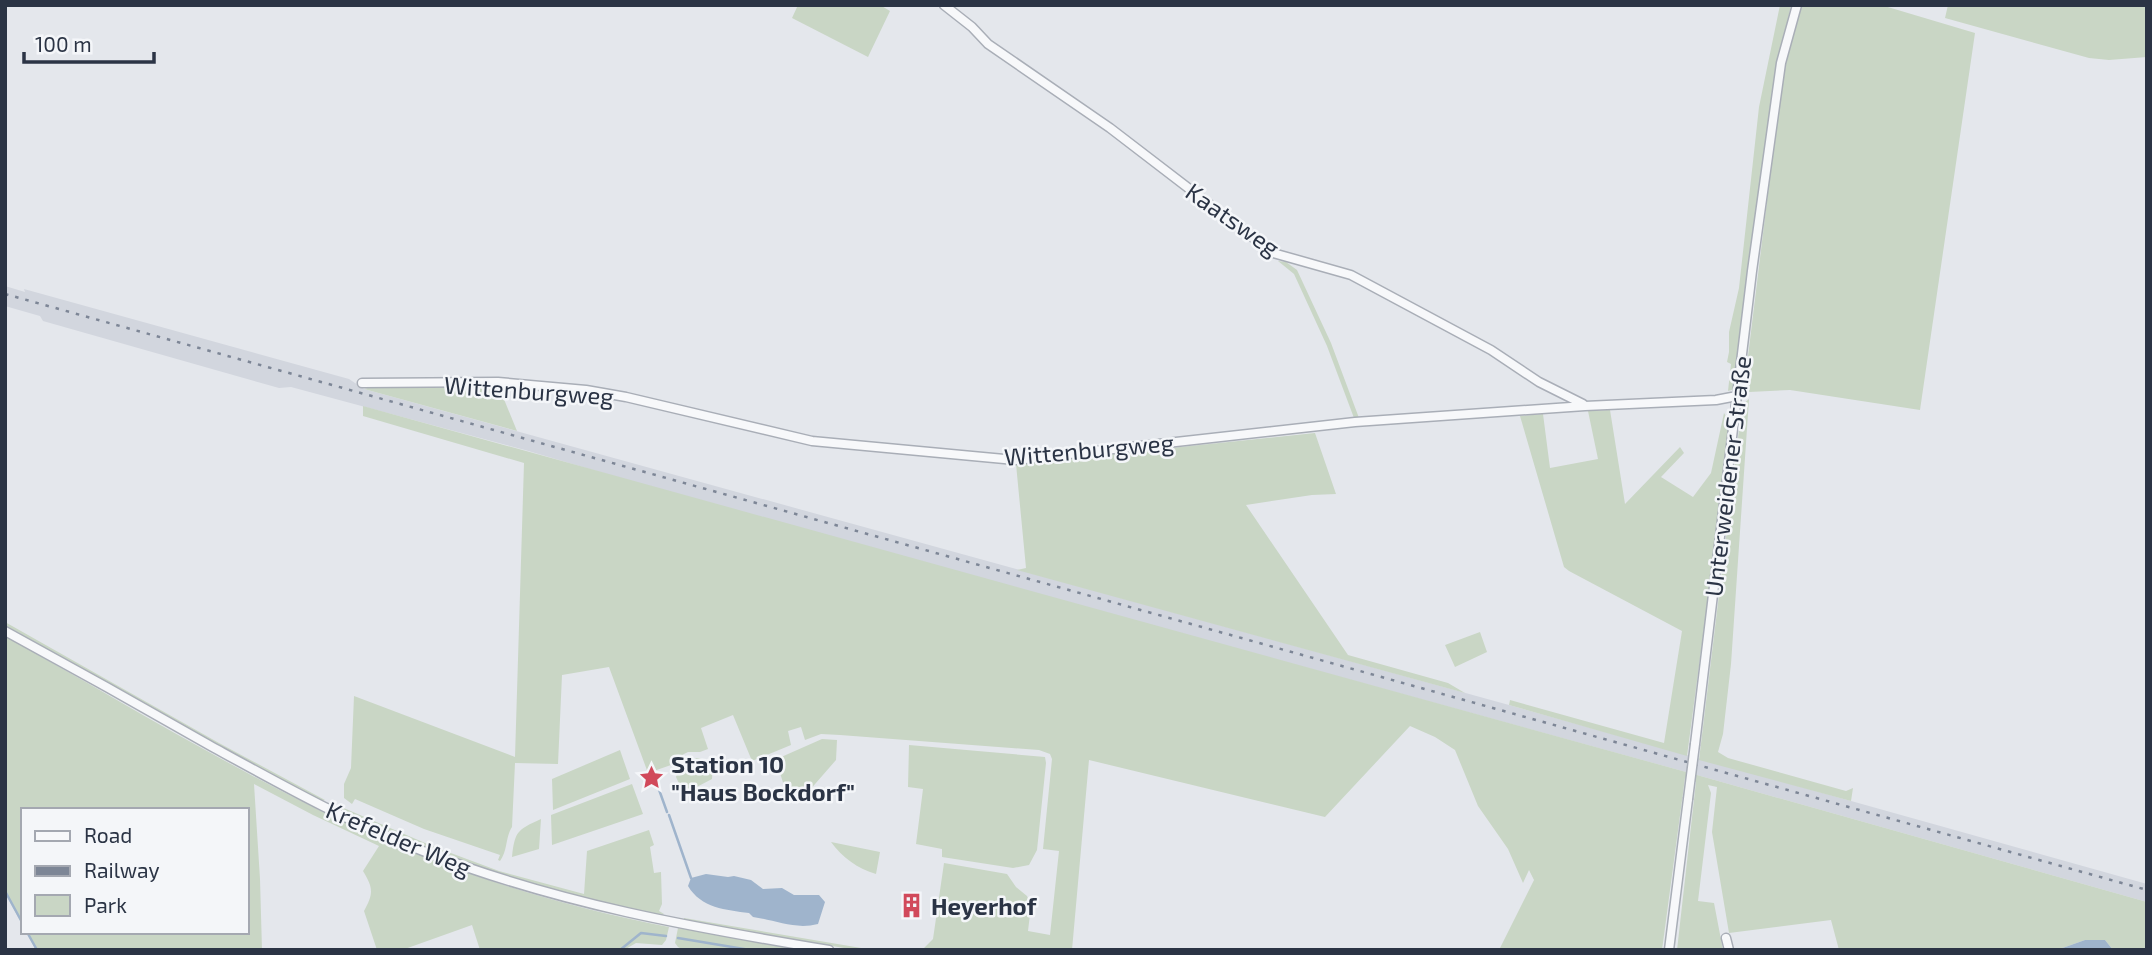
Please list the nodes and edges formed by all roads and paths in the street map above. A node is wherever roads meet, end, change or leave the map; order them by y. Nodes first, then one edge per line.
1 (944, 5) edge
2 (1797, 5) edge
3 (362, 383) dead end
4 (1737, 396) junction
5 (1585, 406) junction
6 (5, 631) edge
7 (1726, 938) dead end
8 (829, 950) edge
9 (1670, 950) edge
10 (1729, 950) edge

1 - 5 street, Kaatsweg
2 - 4 street, Unterweidener Straße
3 - 5 street, Wittenburgweg
4 - 5 street, Wittenburgweg
4 - 9 street, Unterweidener Straße, bridge
6 - 8 street, Krefelder Weg
7 - 10 street

